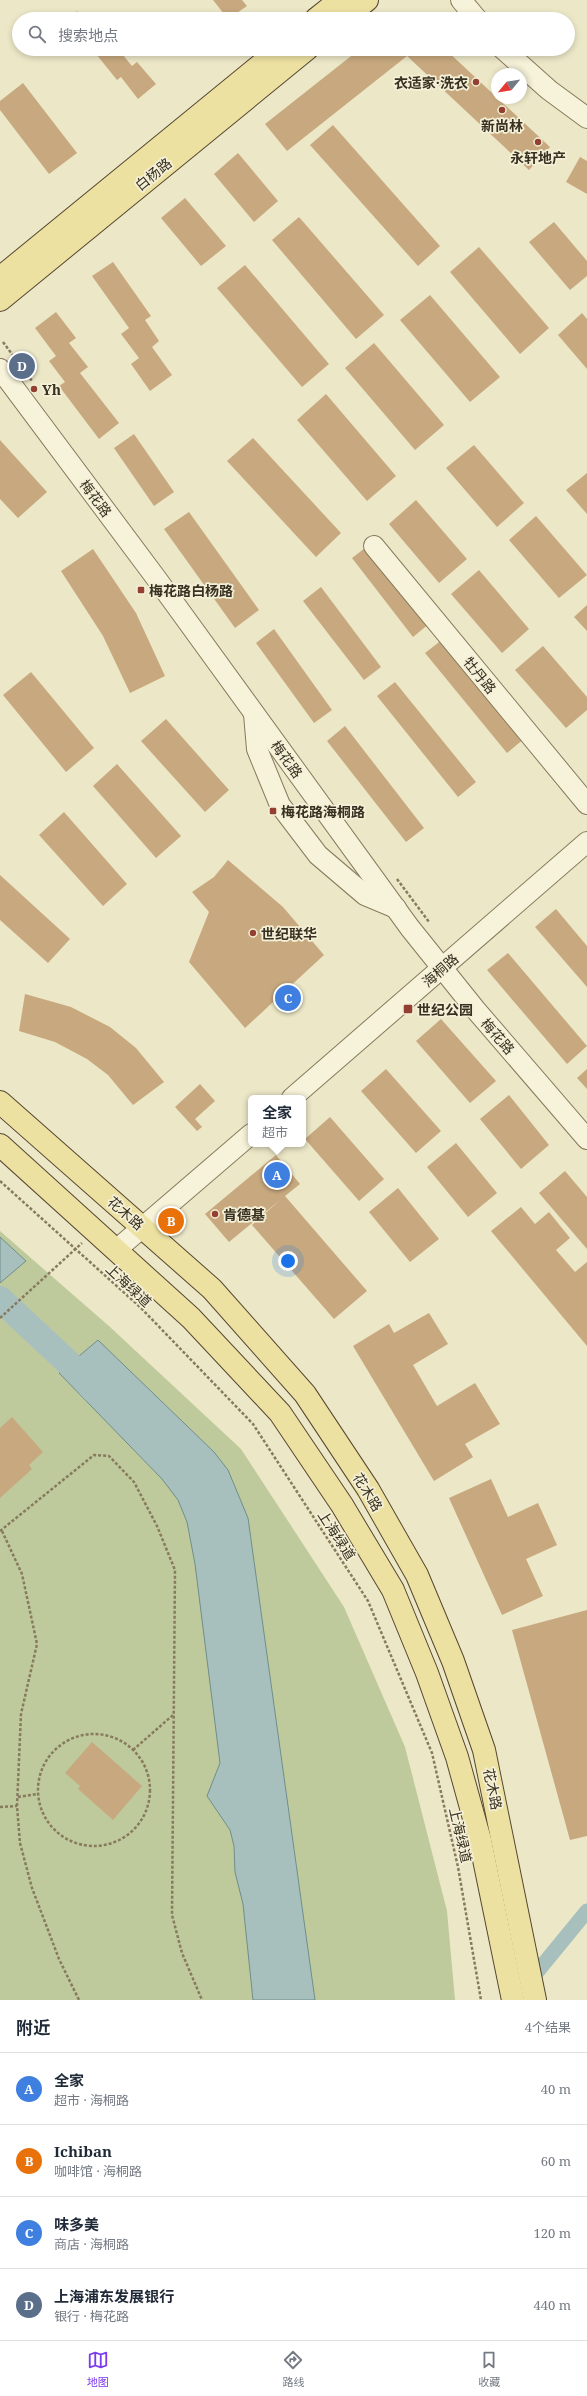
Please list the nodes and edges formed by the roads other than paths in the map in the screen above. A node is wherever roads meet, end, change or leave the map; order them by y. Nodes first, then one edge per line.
1 (340, 0) edge
2 (367, 0) edge
3 (461, 0) edge
4 (325, 12) edge
5 (352, 12) edge
6 (471, 12) edge
7 (271, 56) edge
8 (298, 56) edge
9 (511, 56) edge
10 (587, 118) edge
11 (0, 278) edge
12 (0, 300) edge
13 (0, 369) edge
14 (374, 546) dead end
15 (254, 713) junction
16 (587, 804) edge
17 (587, 842) edge
18 (396, 908) junction
19 (442, 968) junction
20 (295, 1095) edge
21 (0, 1102) edge
22 (248, 1137) edge
23 (587, 1139) edge
24 (0, 1144) edge
25 (142, 1227) junction
26 (116, 1250) junction
27 (513, 2000) edge
28 (535, 2000) edge

1 - 4 main road
2 - 5 main road
3 - 6 street
7 - 11 main road, 白杨路
8 - 12 main road, 白杨路
9 - 10 street
13 - 15 street, 梅花路
14 - 16 street, 牡丹路
15 - 18 street, 梅花路
15 - 18 street
17 - 19 street, 海桐路
18 - 19 street, 梅花路
19 - 20 street, 海桐路
19 - 23 street, 梅花路
21 - 25 main road, 花木路
22 - 25 street
24 - 26 main road, 花木路
25 - 26 street
25 - 28 main road, 花木路
26 - 27 main road, 花木路

